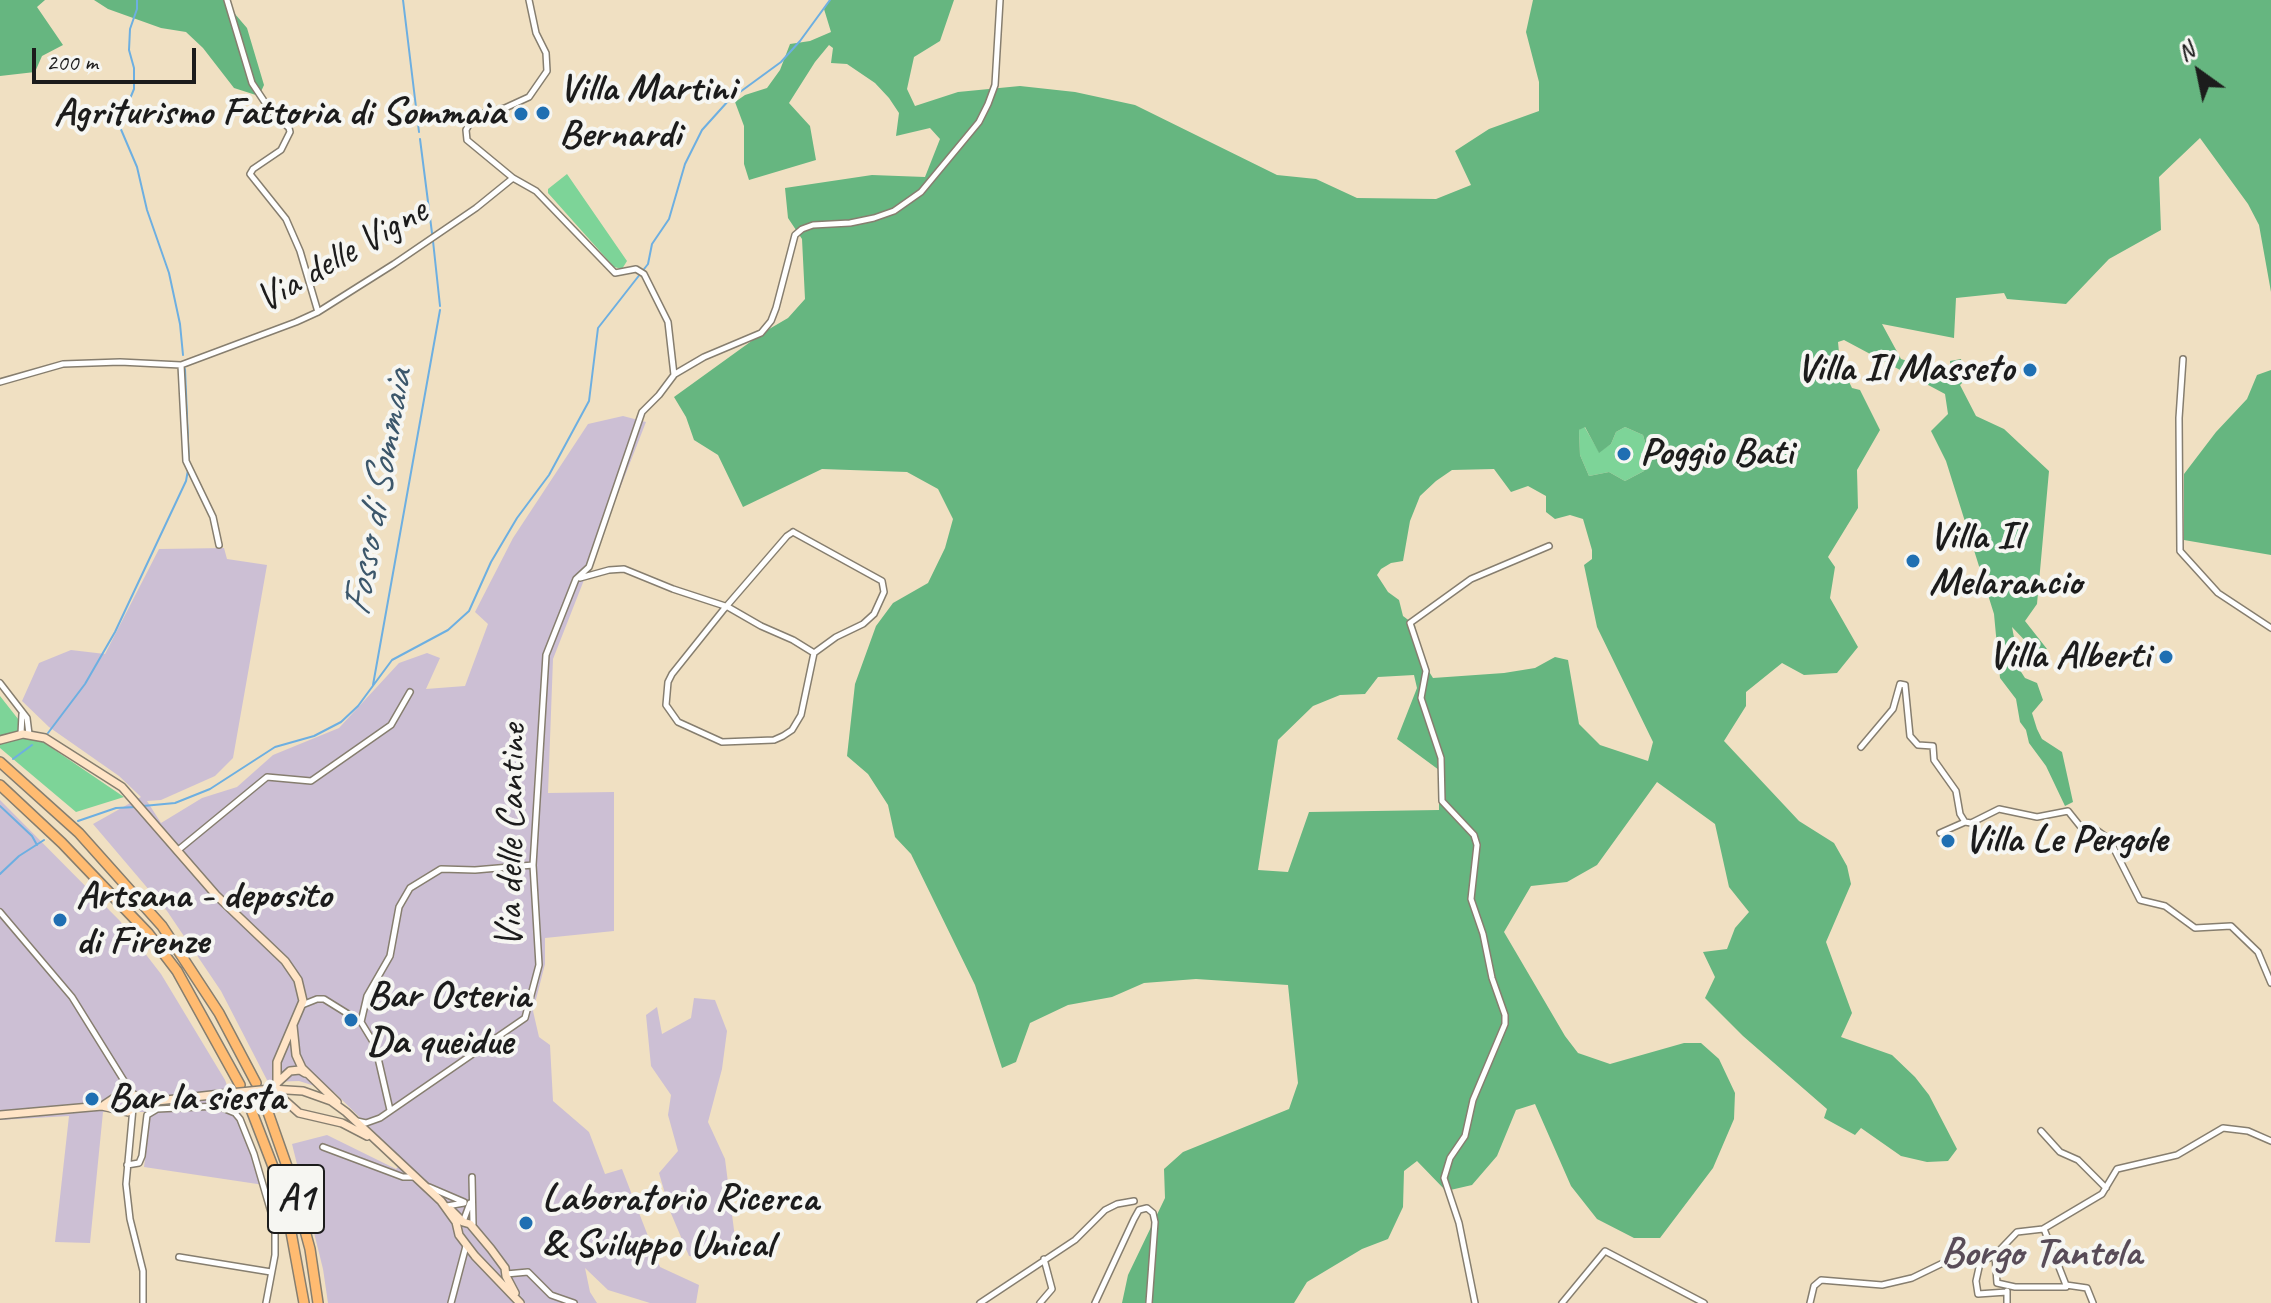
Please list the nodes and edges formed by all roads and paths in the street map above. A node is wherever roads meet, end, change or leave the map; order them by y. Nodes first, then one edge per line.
1 (227, 0) edge
2 (529, 0) edge
3 (1000, 0) edge
4 (513, 178) junction
5 (318, 312) junction
6 (2183, 359) dead end
7 (181, 365) junction
8 (674, 375) junction
9 (0, 382) edge
10 (219, 545) dead end
11 (1549, 546) dead end
12 (576, 579) junction
13 (728, 607) junction
14 (2271, 628) edge
15 (814, 653) junction
16 (0, 683) edge
17 (410, 692) dead end
18 (25, 734) junction
19 (0, 740) edge
20 (1861, 747) dead end
21 (0, 762) edge
22 (0, 785) edge
23 (1965, 822) junction
24 (1940, 833) dead end
25 (177, 851) junction
26 (533, 865) junction
27 (0, 912) edge
28 (2271, 983) edge
29 (302, 1005) junction
30 (361, 1022) junction
31 (293, 1024) junction
32 (307, 1074) junction
33 (256, 1083) dead end
34 (240, 1085) dead end
35 (274, 1086) junction
36 (133, 1094) junction
37 (280, 1096) dead end
38 (263, 1098) dead end
39 (115, 1099) junction
40 (247, 1099) dead end
41 (148, 1102) junction
42 (102, 1106) junction
43 (134, 1107) junction
44 (119, 1110) junction
45 (390, 1110) junction
46 (0, 1115) edge
47 (352, 1117) junction
48 (380, 1118) junction
49 (130, 1126) junction
50 (2041, 1131) dead end
51 (375, 1140) junction
52 (2271, 1141) edge
53 (323, 1147) dead end
54 (127, 1165) junction
55 (417, 1177) junction
56 (472, 1177) dead end
57 (426, 1186) junction
58 (2106, 1188) junction
59 (472, 1198) junction
60 (1134, 1201) dead end
61 (464, 1202) junction
62 (445, 1205) junction
63 (460, 1225) junction
64 (2043, 1229) junction
65 (477, 1232) junction
66 (466, 1243) junction
67 (1995, 1255) junction
68 (475, 1256) junction
69 (179, 1257) dead end
70 (1044, 1259) junction
71 (462, 1260) junction
72 (1980, 1263) junction
73 (271, 1272) junction
74 (505, 1273) junction
75 (516, 1273) junction
76 (493, 1277) junction
77 (2067, 1287) junction
78 (2007, 1289) junction
79 (514, 1291) junction
80 (519, 1302) edge
81 (143, 1303) edge
82 (266, 1303) edge
83 (304, 1303) edge
84 (318, 1303) edge
85 (451, 1303) edge
86 (574, 1303) edge
87 (980, 1303) edge
88 (1040, 1303) edge
89 (1095, 1303) edge
90 (1149, 1303) edge
91 (1475, 1303) edge
92 (1562, 1303) edge
93 (1704, 1303) edge
94 (1810, 1303) edge
95 (2007, 1303) edge
96 (2093, 1303) edge

1 - 5 street
2 - 4 street
3 - 8 street
4 - 5 street, Via delle Vigne
4 - 8 street
5 - 7 street, Via delle Vigne
6 - 14 street
7 - 9 street, Via delle Vigne
7 - 10 street
8 - 12 street, Via delle Cantine
11 - 91 street
12 - 13 street
12 - 26 street, Via delle Cantine
13 - 15 street
13 - 15 street
13 - 15 street
16 - 18 street
17 - 25 street
18 - 19 main road
18 - 25 main road
20 - 23 street
21 - 33 highway
22 - 34 highway
23 - 24 street
23 - 28 street
25 - 29 main road
26 - 30 street
26 - 45 street, Via delle Cantine
27 - 36 street
29 - 30 street
29 - 31 main road
30 - 45 street
31 - 32 main road
31 - 35 main road
32 - 35 main road
32 - 47 main road
35 - 41 main road, bridge
35 - 47 main road
36 - 39 main road
36 - 41 main road
36 - 43 main road
37 - 51 main road
38 - 84 highway, A1
39 - 42 main road
39 - 44 main road
40 - 83 highway, A1
41 - 43 main road
42 - 44 main road
42 - 46 main road
43 - 44 main road
43 - 49 street
44 - 49 street
45 - 48 street, Via delle Cantine
47 - 48 street
47 - 51 main road
48 - 51 street
49 - 54 street
50 - 58 street
51 - 55 main road
52 - 58 street
53 - 55 street
54 - 73 street
54 - 81 street
55 - 57 main road
56 - 59 street
57 - 61 street
57 - 62 main road
58 - 64 street
59 - 61 street
59 - 63 street
59 - 65 street
60 - 70 street
61 - 62 street
62 - 63 main road
63 - 65 main road
63 - 66 main road
64 - 67 street
64 - 77 street
65 - 74 main road
66 - 68 main road
66 - 71 street
67 - 72 street
67 - 78 street
68 - 71 street
68 - 76 main road
69 - 73 street
70 - 87 street
70 - 88 street
71 - 85 street
72 - 78 street
72 - 94 street
73 - 82 street
74 - 75 street
74 - 76 main road
74 - 79 main road
75 - 79 street
75 - 86 street
76 - 80 main road
77 - 78 street
77 - 96 street
78 - 95 street
79 - 80 main road
89 - 90 street
92 - 93 street

